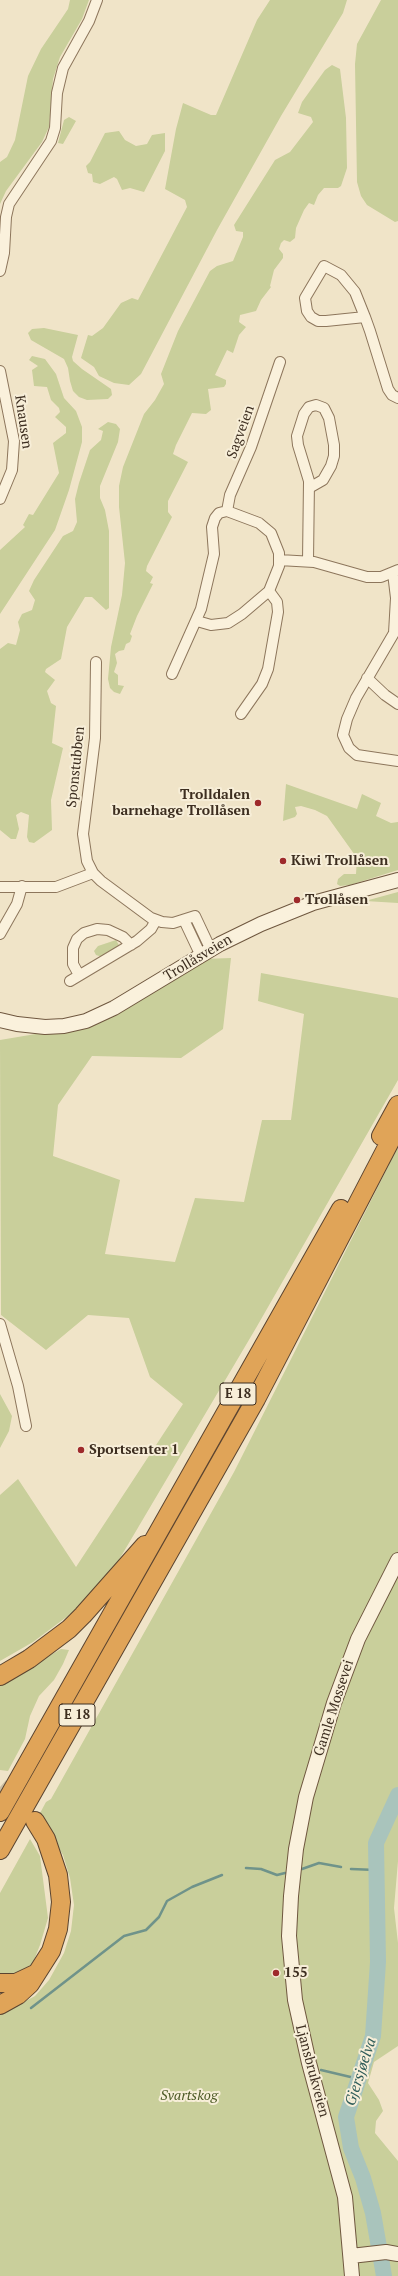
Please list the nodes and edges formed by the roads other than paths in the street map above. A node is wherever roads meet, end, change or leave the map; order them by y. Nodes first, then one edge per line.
1 (97, 0) edge
2 (0, 271) edge
3 (365, 317) junction
4 (280, 362) dead end
5 (0, 371) edge
6 (398, 398) edge
7 (309, 488) junction
8 (0, 499) edge
9 (227, 511) junction
10 (279, 560) junction
11 (308, 561) junction
12 (395, 571) edge
13 (269, 591) junction
14 (197, 621) junction
15 (96, 662) dead end
16 (172, 674) dead end
17 (367, 678) junction
18 (398, 704) edge
19 (241, 714) dead end
20 (398, 761) edge
21 (93, 873) junction
22 (398, 880) edge
23 (22, 886) junction
24 (0, 887) edge
25 (156, 920) junction
26 (184, 920) junction
27 (0, 934) edge
28 (130, 945) junction
29 (206, 953) junction
30 (0, 1020) edge
31 (398, 1105) edge
32 (398, 1126) edge
33 (0, 1324) edge
34 (26, 1426) dead end
35 (163, 1527) junction
36 (398, 1560) edge
37 (0, 1676) edge
38 (0, 1812) edge
39 (35, 1821) dead end
40 (0, 1850) edge
41 (294, 1865) joint
42 (39, 1971) junction
43 (0, 1983) edge
44 (0, 2005) edge
45 (392, 2253) edge
46 (351, 2256) junction
47 (352, 2276) edge

1 - 2 street
3 - 3 street
3 - 6 street
4 - 9 street, Sagveien
5 - 8 street, Knausen
7 - 7 street
7 - 11 street
9 - 10 street
9 - 14 street
10 - 11 street
10 - 13 street
11 - 12 street
12 - 17 street
13 - 14 street
13 - 19 street
14 - 16 street
15 - 21 street, Sponstubben
17 - 18 street
17 - 20 street
21 - 23 street
21 - 25 street, Sponstubben
22 - 29 main road, Trollåsveien
23 - 24 street
23 - 27 street
25 - 26 street, Sponstubben
25 - 28 street
26 - 29 street
26 - 29 street, Sponstubben
28 - 28 street
29 - 30 main road, Trollåsveien
31 - 35 highway, E 18
32 - 40 highway, E 18
33 - 34 street
35 - 37 highway, E 18
35 - 38 highway, E 18
36 - 41 main road, Gamle Mossevei
39 - 42 highway
41 - 46 main road, Ljansbrukveien
42 - 43 highway
42 - 44 highway
45 - 46 main road
46 - 47 main road, Ljansbrukveien

